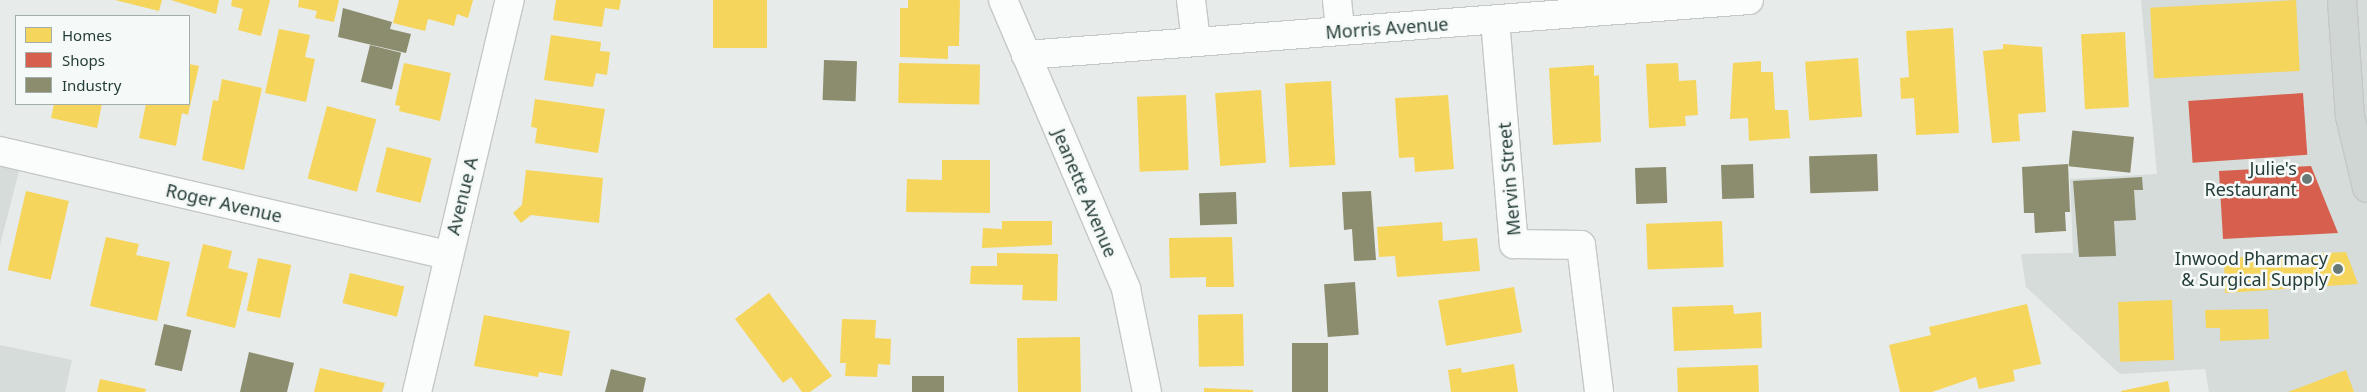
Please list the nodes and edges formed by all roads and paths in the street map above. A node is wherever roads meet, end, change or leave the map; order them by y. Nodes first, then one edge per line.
1 (510, 0) edge
2 (1003, 0) edge
3 (1190, 0) edge
4 (1337, 0) edge
5 (1749, 0) edge
6 (2342, 0) edge
7 (1496, 20) junction
8 (1340, 31) junction
9 (1196, 42) junction
10 (1026, 55) junction
11 (0, 151) edge
12 (2367, 188) edge
13 (448, 255) junction
14 (417, 392) edge
15 (1147, 392) edge
16 (1599, 392) edge

1 - 13 street, Avenue A
2 - 10 street, Jeanette Avenue
3 - 9 street
4 - 8 street
5 - 7 street, Morris Avenue
6 - 12 main road
7 - 8 street, Morris Avenue
7 - 16 street, Mervin Street
8 - 9 street, Morris Avenue
9 - 10 street, Morris Avenue
10 - 15 street, Jeanette Avenue
11 - 13 street, Roger Avenue
13 - 14 street, Avenue A

